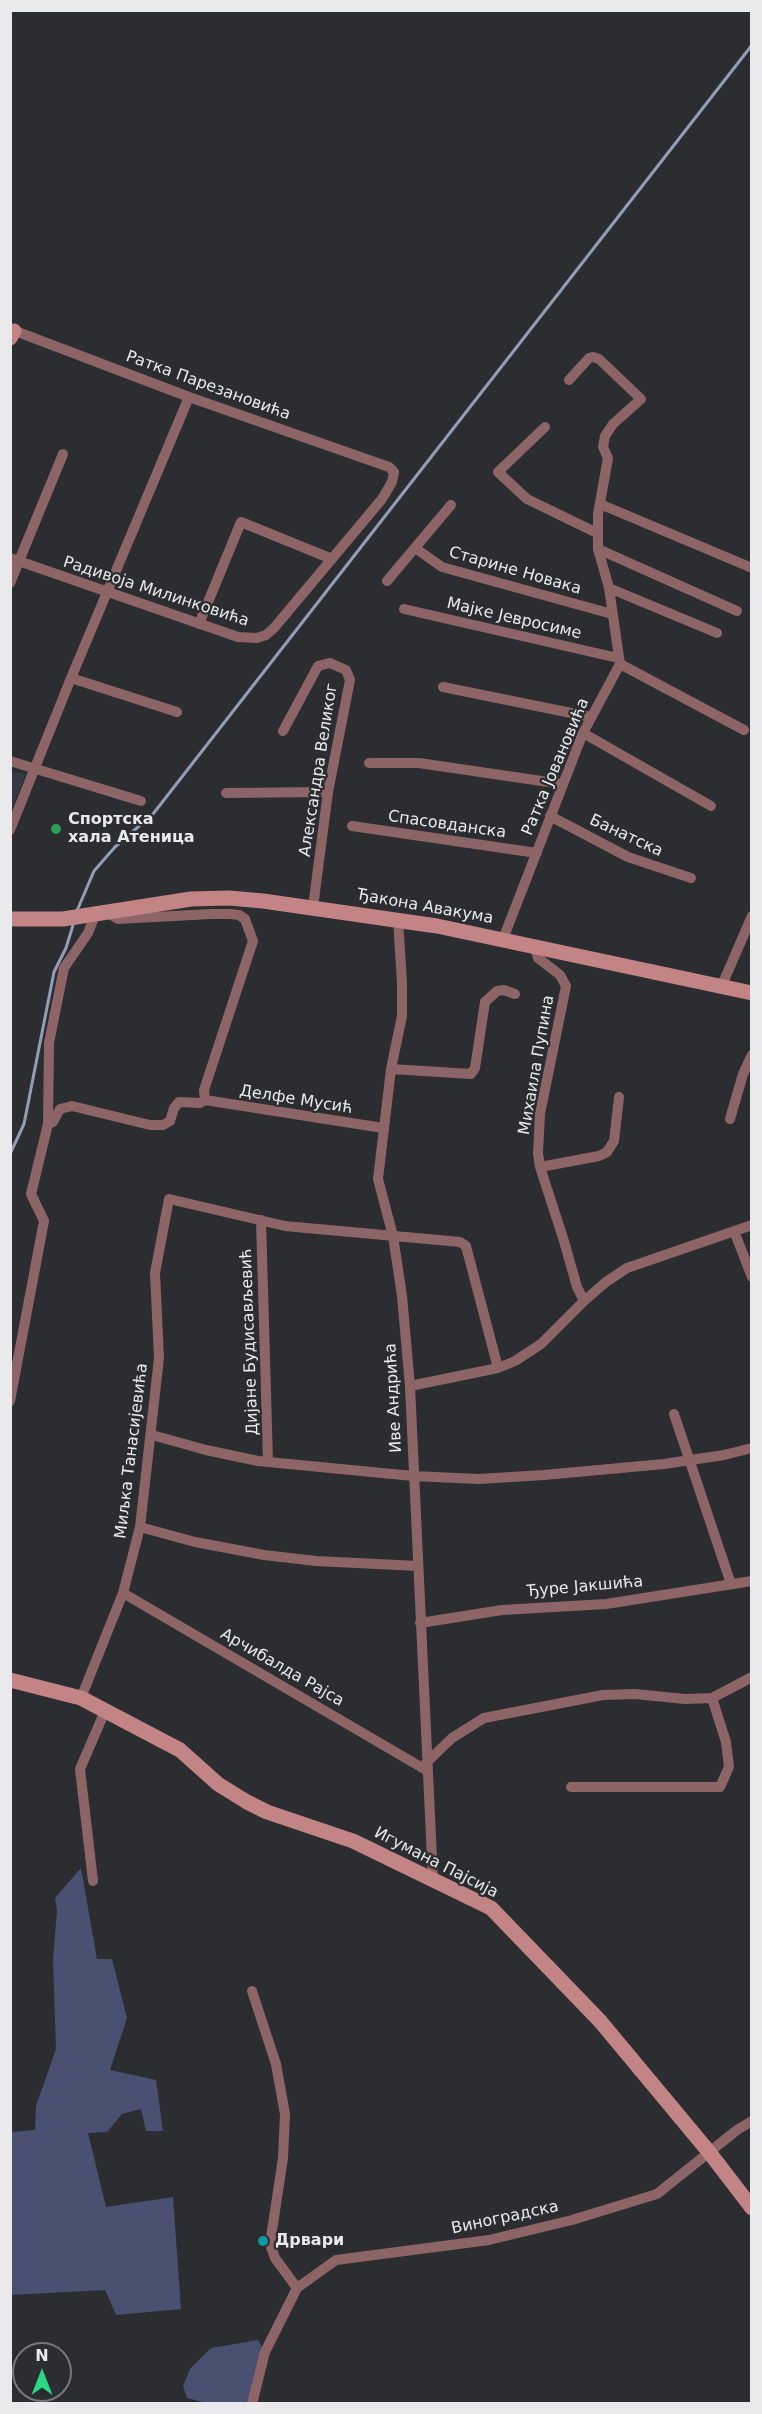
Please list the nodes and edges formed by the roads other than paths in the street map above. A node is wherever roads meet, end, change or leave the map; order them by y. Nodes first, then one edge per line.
1 (12, 332) edge
2 (569, 380) dead end
3 (189, 397) junction
4 (545, 427) dead end
5 (63, 454) dead end
6 (393, 472) joint
7 (600, 504) junction
8 (451, 505) dead end
9 (597, 533) junction
10 (415, 548) junction
11 (598, 549) junction
12 (332, 559) junction
13 (15, 560) edge
14 (752, 568) edge
15 (387, 581) dead end
16 (10, 583) edge
17 (609, 588) junction
18 (107, 592) junction
19 (404, 609) dead end
20 (737, 611) dead end
21 (612, 614) junction
22 (199, 624) junction
23 (717, 633) dead end
24 (619, 661) junction
25 (71, 678) junction
26 (443, 687) dead end
27 (177, 712) dead end
28 (591, 717) junction
29 (744, 730) dead end
30 (283, 731) dead end
31 (583, 733) junction
32 (10, 761) edge
33 (369, 763) dead end
34 (35, 769) junction
35 (562, 784) junction
36 (328, 792) junction
37 (226, 793) dead end
38 (141, 801) dead end
39 (711, 806) dead end
40 (550, 816) junction
41 (352, 826) dead end
42 (10, 830) edge
43 (537, 853) junction
44 (691, 878) dead end
45 (313, 908) junction
46 (97, 915) junction
47 (752, 916) edge
48 (10, 919) edge
49 (398, 919) junction
50 (503, 939) junction
51 (534, 945) junction
52 (722, 985) junction
53 (752, 993) edge
54 (515, 994) dead end
55 (752, 1055) edge
56 (391, 1069) junction
57 (747, 1075) edge
58 (620, 1097) dead end
59 (205, 1100) junction
60 (730, 1119) dead end
61 (48, 1124) junction
62 (383, 1128) junction
63 (540, 1167) junction
64 (261, 1220) junction
65 (752, 1225) edge
66 (734, 1231) junction
67 (393, 1236) junction
68 (752, 1277) edge
69 (584, 1301) junction
70 (498, 1368) junction
71 (410, 1386) junction
72 (10, 1401) edge
73 (674, 1414) dead end
74 (152, 1435) junction
75 (752, 1448) edge
76 (689, 1460) junction
77 (268, 1462) junction
78 (413, 1476) junction
79 (140, 1527) junction
80 (418, 1566) junction
81 (752, 1581) edge
82 (731, 1584) junction
83 (123, 1593) junction
84 (420, 1623) junction
85 (752, 1677) edge
86 (10, 1680) edge
87 (81, 1698) junction
88 (712, 1698) junction
89 (105, 1711) junction
90 (426, 1766) junction
91 (571, 1787) dead end
92 (433, 1880) junction
93 (93, 1881) dead end
94 (252, 1991) dead end
95 (752, 2121) edge
96 (709, 2152) junction
97 (752, 2208) edge
98 (297, 2288) junction
99 (252, 2403) edge

1 - 3 street, Ратка Парезановића
2 - 7 street
3 - 6 street, Ратка Парезановића
3 - 18 street
4 - 9 street
5 - 13 street
6 - 12 street, Радивоја Милинковића
7 - 9 street
7 - 14 street
8 - 10 street
9 - 11 street
10 - 15 street
10 - 21 street, Старине Новака
11 - 17 street
11 - 20 street
12 - 22 street, Радивоја Милинковића
12 - 22 street
13 - 16 street
13 - 18 street, Радивоја Милинковића
17 - 21 street
17 - 23 street
18 - 22 street, Радивоја Милинковића
18 - 25 street
19 - 24 street, Мајке Јевросиме
21 - 24 street
24 - 28 street, Ратка Јовановића
24 - 29 street, Мајке Јевросиме
25 - 27 street
25 - 34 street
26 - 28 street
28 - 31 street, Ратка Јовановића
30 - 36 street, Александра Великог
31 - 35 street, Ратка Јовановића
31 - 39 street
32 - 34 street
33 - 35 street
34 - 38 street
34 - 42 street
35 - 40 street, Ратка Јовановића
36 - 37 street
36 - 45 street, Александра Великог
40 - 43 street, Ратка Јовановића
40 - 44 street, Банатска
41 - 43 street, Спасовданска
43 - 50 street, Ратка Јовановића
45 - 46 street, Ђакона Авакума
45 - 49 street, Ђакона Авакума
46 - 48 street, Ђакона Авакума
46 - 59 street
46 - 61 street
47 - 52 street
49 - 50 street, Ђакона Авакума
49 - 56 street, Иве Андрића
50 - 51 street, Ђакона Авакума
51 - 52 street, Ђакона Авакума
51 - 63 street, Михаила Пупина
52 - 53 street, Ђакона Авакума
54 - 56 street
55 - 57 street
56 - 62 street, Иве Андрића
57 - 60 street
58 - 63 street
59 - 61 street, Делфе Мусић
59 - 62 street, Делфе Мусић
61 - 72 street
62 - 67 street, Иве Андрића
63 - 69 street, Михаила Пупина
64 - 67 street
64 - 74 street, Миљка Танасијевића
64 - 77 street, Дијане Будисављевић
65 - 66 street
66 - 68 street
66 - 69 street
67 - 70 street
67 - 71 street, Иве Андрића
69 - 70 street
70 - 71 street
71 - 78 street, Иве Андрића
73 - 76 street
74 - 77 street
74 - 79 street, Миљка Танасијевића
75 - 76 street
76 - 78 street
76 - 82 street
77 - 78 street
78 - 80 street, Иве Андрића
79 - 80 street
79 - 83 street, Миљка Танасијевића
80 - 84 street, Иве Андрића
81 - 82 street, Ђуре Јакшића
82 - 84 street, Ђуре Јакшића
83 - 87 street, Миљка Танасијевића
83 - 90 street, Арчибалда Рајса
84 - 90 street, Иве Андрића
85 - 88 street
86 - 87 street, Игумана Пајсија
87 - 89 street, Игумана Пајсија
88 - 90 street
88 - 91 street
89 - 92 street, Игумана Пајсија
89 - 93 street
90 - 92 street, Иве Андрића
92 - 96 street, Игумана Пајсија
94 - 98 street
95 - 96 street, Виноградска
96 - 97 street, Игумана Пајсија
96 - 98 street, Виноградска
98 - 99 street, Виноградска

